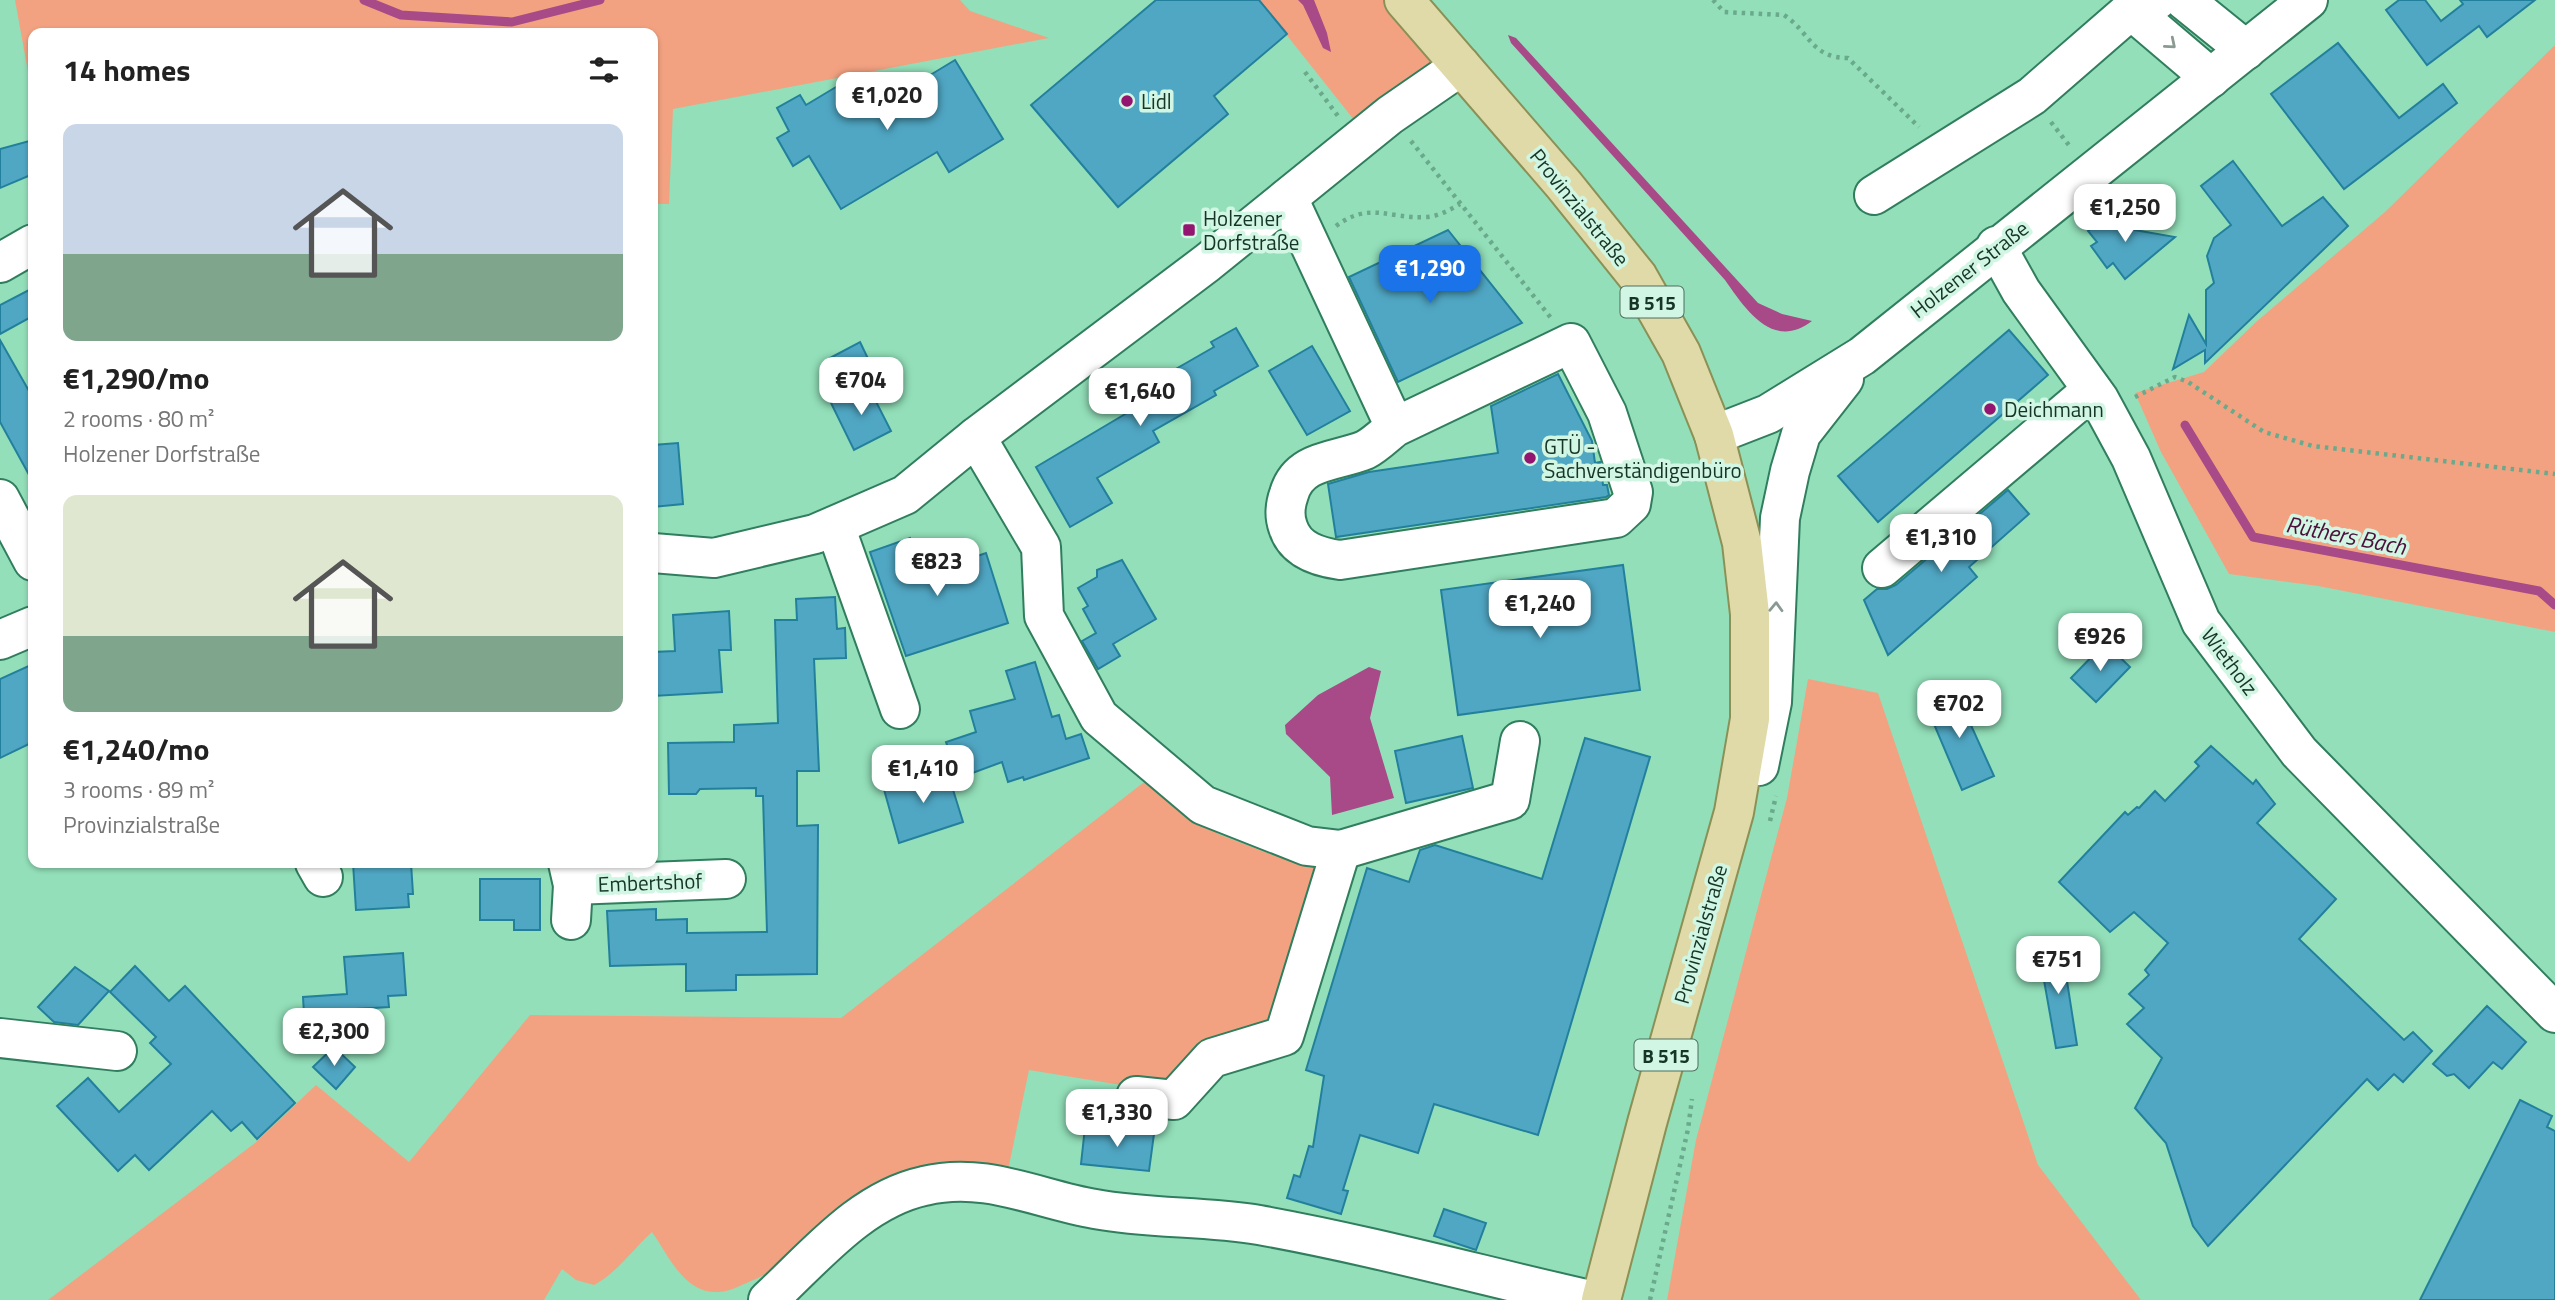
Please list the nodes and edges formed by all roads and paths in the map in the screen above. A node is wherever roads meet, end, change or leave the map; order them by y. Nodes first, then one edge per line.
1 (1404, 0) edge
2 (1713, 0) edge
3 (2183, 0) edge
4 (2144, 5) edge
5 (2283, 7) edge
6 (2246, 50) junction
7 (1461, 66) junction
8 (1305, 72) dead end
9 (2211, 78) junction
10 (2032, 96) junction
11 (1390, 116) junction
12 (1928, 128) dead end
13 (1358, 142) junction
14 (2095, 170) junction
15 (1874, 195) dead end
16 (1288, 198) junction
17 (1460, 204) junction
18 (1310, 245) junction
19 (1996, 246) junction
20 (28, 247) edge
21 (0, 262) edge
22 (1554, 322) dead end
23 (1862, 356) junction
24 (2095, 395) junction
25 (1395, 427) junction
26 (1714, 435) junction
27 (976, 437) junction
28 (2555, 474) edge
29 (0, 499) edge
30 (835, 526) junction
31 (28, 552) edge
32 (658, 553) edge
33 (1882, 568) dead end
34 (28, 628) edge
35 (0, 640) edge
36 (900, 709) dead end
37 (1520, 741) dead end
38 (1734, 812) junction
39 (1340, 850) junction
40 (726, 879) dead end
41 (571, 889) edge
42 (2555, 1013) edge
43 (0, 1038) edge
44 (117, 1051) dead end
45 (1136, 1096) dead end
46 (768, 1300) edge
47 (1590, 1300) edge
48 (1601, 1300) edge

1 - 7 main road, Provinzialstraße / B 515
2 - 12 path
3 - 6 street
4 -> 9 street
4 - 10 street
5 - 6 street, Holzener Straße
6 - 9 street, Holzener Straße
7 - 11 street
7 - 26 main road, Provinzialstraße / B 515
8 - 13 path
9 - 14 street, Holzener Straße
10 - 14 path
10 - 15 street
11 - 13 street
11 - 17 path
13 - 16 street
14 - 19 street, Holzener Straße
16 - 18 street
16 - 27 street
17 - 18 path
17 - 22 path
18 - 25 street
19 - 23 street, Holzener Straße
19 - 24 street, Wietholz
20 - 21 street
23 - 26 street, Holzener Straße
38 -> 23 street, Provinzialstraße
24 - 28 path
24 - 33 street
24 - 42 street, Wietholz
25 - 25 street
26 - 38 main road, Provinzialstraße / B 515
27 - 30 street
27 - 39 street
29 - 31 street
30 - 32 street
30 - 36 street
34 - 35 street
37 - 39 street
38 - 48 main road, Provinzialstraße / B 515
39 - 45 street
40 - 41 street, Embertshof
43 - 44 street
46 - 47 street

